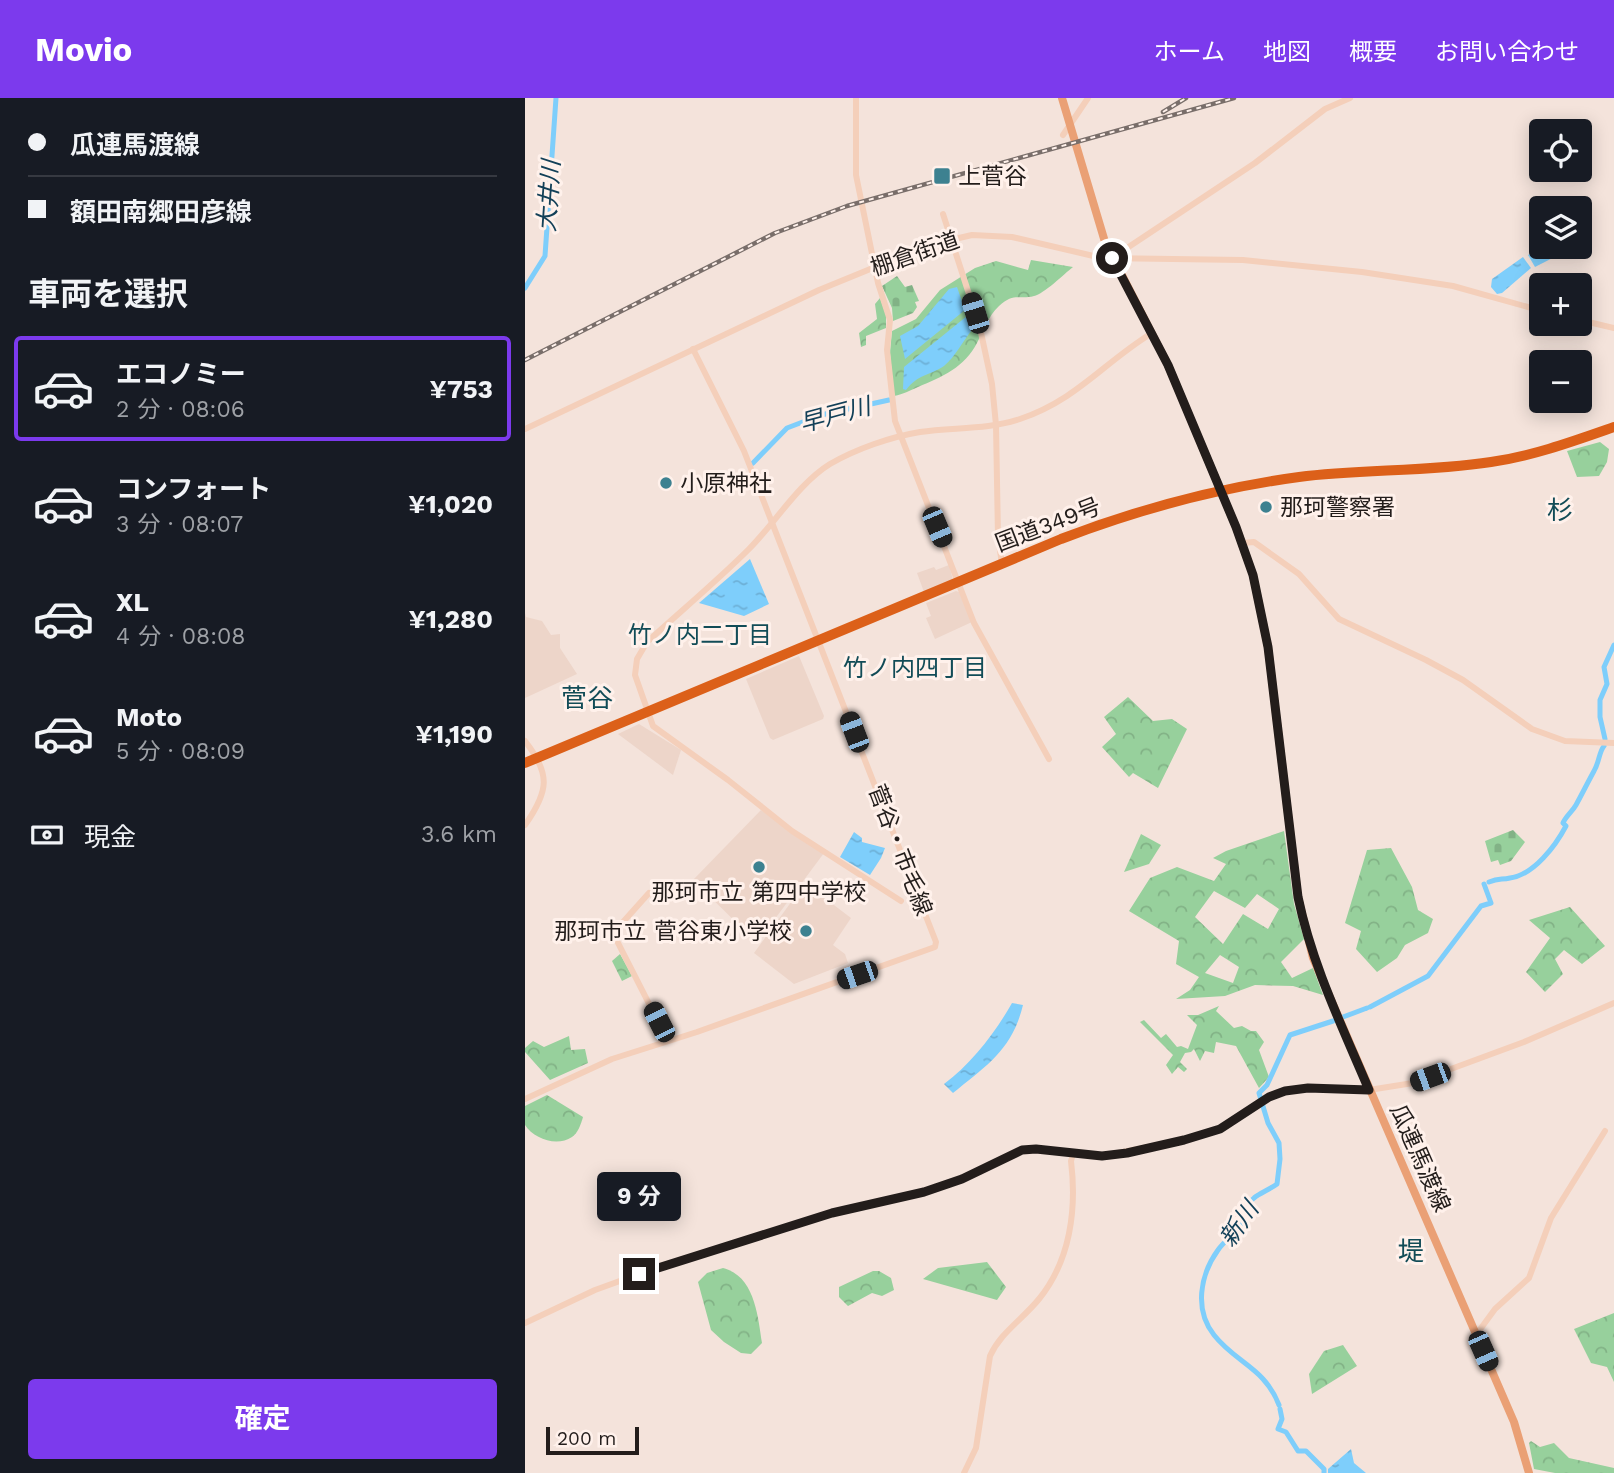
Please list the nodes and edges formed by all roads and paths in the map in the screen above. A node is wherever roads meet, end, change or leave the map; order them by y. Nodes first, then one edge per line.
1 (856, 98) edge
2 (1062, 98) edge
3 (1088, 98) edge
4 (1350, 98) edge
5 (1073, 120) junction
6 (1065, 132) joint
7 (1076, 146) dead end
8 (943, 214) dead end
9 (1098, 224) junction
10 (951, 239) junction
11 (1112, 258) junction
12 (875, 266) junction
13 (1529, 307) edge
14 (1592, 323) edge
15 (1614, 328) edge
16 (1152, 333) junction
17 (693, 349) junction
18 (996, 425) junction
19 (525, 429) edge
20 (1614, 429) edge
21 (902, 436) junction
22 (1222, 492) junction
23 (772, 522) junction
24 (1242, 542) junction
25 (1003, 565) junction
26 (959, 583) junction
27 (819, 643) junction
28 (648, 713) junction
29 (525, 741) edge
30 (1614, 743) edge
31 (539, 759) junction
32 (1049, 759) dead end
33 (525, 765) edge
34 (525, 825) edge
35 (649, 893) dead end
36 (901, 901) dead end
37 (1614, 1003) edge
38 (668, 1041) junction
39 (1369, 1090) junction
40 (525, 1099) edge
41 (1605, 1131) dead end
42 (1073, 1154) junction
43 (525, 1323) edge
44 (1476, 1335) junction
45 (964, 1473) edge
46 (1528, 1473) edge

1 - 12 street
2 - 5 main road
2 - 6 main road
2 - 9 main road, 瓜連馬渡線
3 - 5 street
4 - 11 street
5 - 6 street
7 - 9 main road
8 - 10 street
9 - 11 main road, 瓜連馬渡線
10 - 11 street, 棚倉街道
10 - 12 street, 棚倉街道
10 - 18 street
11 - 13 street, 棚倉街道
11 - 16 main road, 瓜連馬渡線
12 - 17 street, 棚倉街道
12 - 21 street
14 - 15 street
16 - 18 street
16 - 22 main road, 瓜連馬渡線
17 - 19 street, 棚倉街道
17 - 23 street, 菅谷・市毛線
18 - 21 street
18 - 25 street
20 - 22 highway, 国道349号
21 - 23 street
21 - 26 street
22 - 24 main road, 瓜連馬渡線
22 - 25 highway, 国道349号
23 - 27 street, 菅谷・市毛線
23 - 28 street
24 - 30 street
24 - 39 main road, 瓜連馬渡線
25 - 26 highway, 国道349号
26 - 27 highway, 国道349号
26 - 32 street
27 - 28 highway, 国道349号
27 - 38 street, 菅谷・市毛線
28 - 31 highway, 国道349号
28 - 36 street
29 - 31 street
31 - 33 highway, 国道349号
31 - 34 street
35 - 38 street
37 - 39 street
38 - 40 street, 菅谷・市毛線
39 - 42 street
39 - 44 main road, 瓜連馬渡線
41 - 44 street
42 - 43 street
42 - 45 street
44 - 46 main road, 瓜連馬渡線

